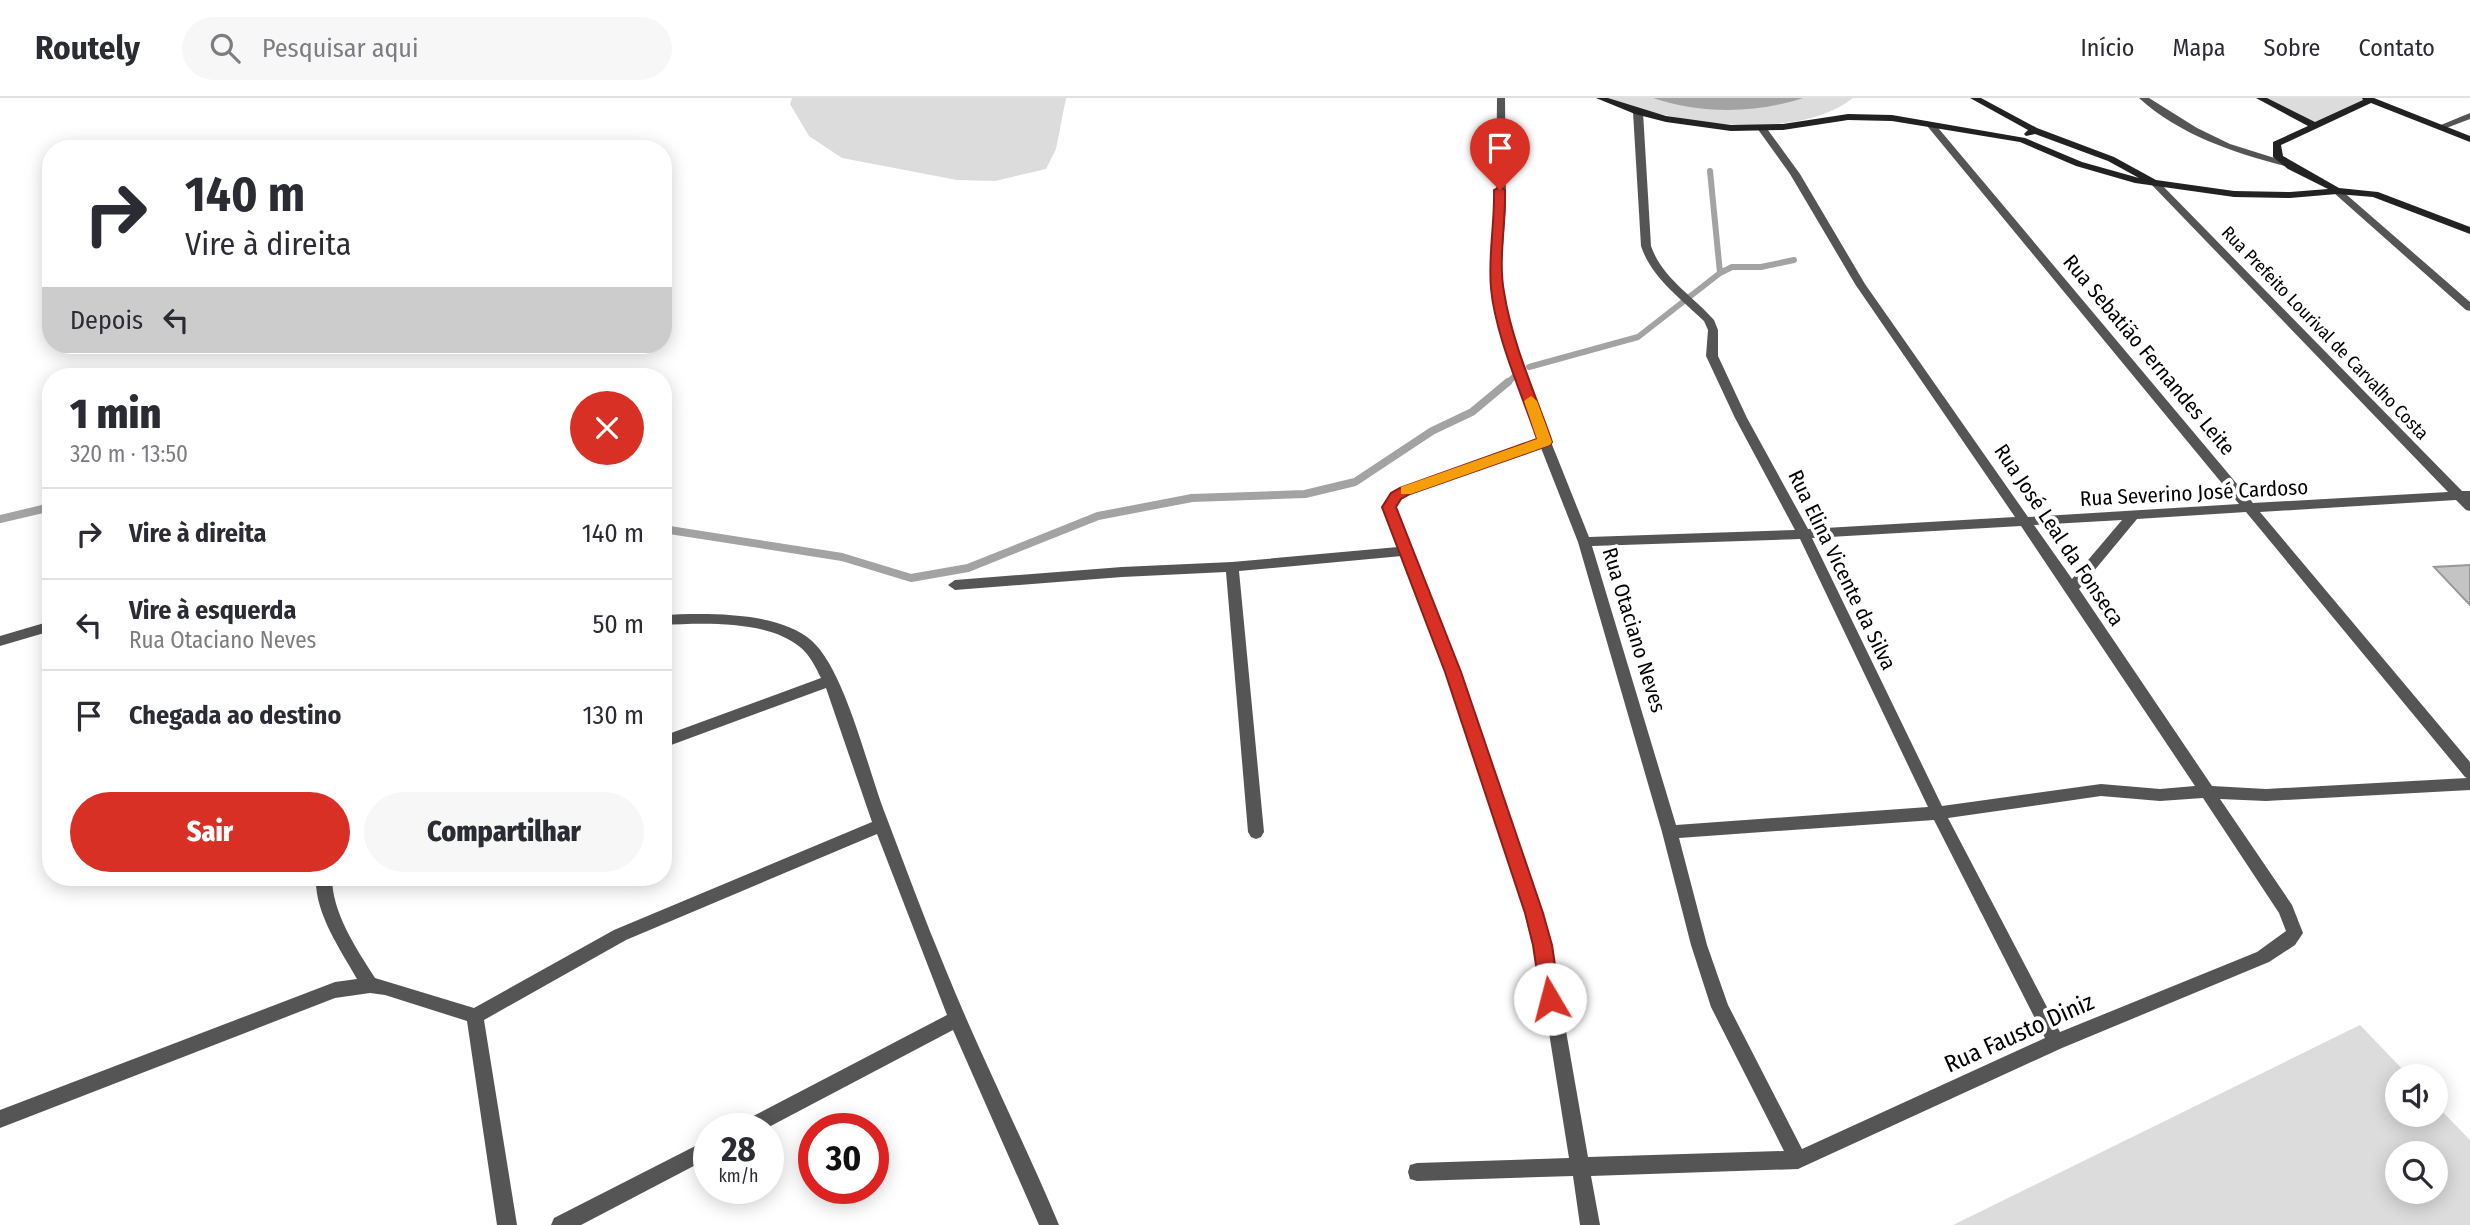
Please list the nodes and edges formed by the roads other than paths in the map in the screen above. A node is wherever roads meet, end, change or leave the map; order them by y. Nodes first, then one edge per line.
1 (1501, 98) edge
2 (1600, 98) edge
3 (1974, 98) edge
4 (2143, 98) edge
5 (2260, 98) edge
6 (2368, 99) edge
7 (1638, 112) junction
8 (2470, 116) edge
9 (1931, 125) junction
10 (2316, 126) junction
11 (2441, 127) junction
12 (1762, 128) junction
13 (2034, 130) junction
14 (2470, 139) edge
15 (2022, 140) junction
16 (2285, 163) junction
17 (2155, 183) junction
18 (2336, 191) junction
19 (2470, 231) edge
20 (2470, 308) edge
21 (1545, 442) junction
22 (2465, 496) edge
23 (2470, 507) edge
24 (2252, 509) junction
25 (2133, 515) junction
26 (2026, 522) junction
27 (1804, 534) junction
28 (1584, 542) junction
29 (1407, 551) junction
30 (1232, 567) junction
31 (955, 585) dead end
32 (2072, 589) junction
33 (672, 620) edge
34 (42, 629) edge
35 (0, 641) edge
36 (830, 681) junction
37 (672, 739) edge
38 (2470, 773) edge
39 (2470, 784) edge
40 (2206, 792) junction
41 (1938, 813) junction
42 (881, 825) junction
43 (1256, 832) dead end
44 (1670, 832) junction
45 (323, 886) edge
46 (2263, 957) joint
47 (370, 985) junction
48 (475, 1016) junction
49 (957, 1019) junction
50 (2056, 1042) junction
51 (777, 1113) edge
52 (0, 1119) edge
53 (693, 1156) edge
54 (1798, 1160) junction
55 (1580, 1168) junction
56 (1417, 1172) dead end
57 (507, 1225) edge
58 (561, 1225) edge
59 (1049, 1225) edge
60 (1590, 1225) edge

1 - 21 street, Rua Otaciano Neves
2 - 7 street
3 - 13 street
4 - 16 street
5 - 10 street
6 - 10 street
6 - 11 street
7 - 12 street
7 - 27 street, Rua Elina Vicente da Silva
8 - 11 street
9 - 12 street
9 - 15 street
9 - 24 street, Rua Sebatião Fernandes Leite
10 - 16 street
11 - 14 street
12 - 26 street, Rua José Leal da Fonseca
13 - 15 street
13 - 17 street
15 - 17 street
16 - 18 street
17 - 18 street
17 - 22 street, Rua Prefeito Lourival de Carvalho Costa
18 - 19 street
18 - 20 street
21 - 28 street, Rua Otaciano Neves
21 - 29 street
22 - 23 street, Rua Prefeito Lourival de Carvalho Costa
22 - 24 street, Rua Severino José Cardoso
24 - 25 street, Rua Severino José Cardoso
24 - 38 street, Rua Sebatião Fernandes Leite
25 - 26 street, Rua Severino José Cardoso
25 - 32 street
26 - 27 street, Rua Severino José Cardoso
26 - 32 street, Rua José Leal da Fonseca
27 - 28 street, Rua Severino José Cardoso
27 - 41 street, Rua Elina Vicente da Silva
28 - 44 street, Rua Otaciano Neves
29 - 30 street
29 - 55 street
30 - 31 street
30 - 43 street
32 - 40 street, Rua José Leal da Fonseca
33 - 36 street
34 - 35 street
36 - 37 street
36 - 42 street
39 - 40 street
40 - 41 street
40 - 46 street, Rua José Leal da Fonseca
41 - 44 street
41 - 50 street, Rua Elina Vicente da Silva
42 - 48 street
42 - 49 street
44 - 54 street, Rua Otaciano Neves
45 - 47 street
46 - 50 street, Rua Fausto Diniz
47 - 48 street
47 - 52 street
48 - 57 street
49 - 51 street
49 - 59 street
50 - 54 street, Rua Fausto Diniz
53 - 58 street
54 - 55 street
55 - 56 street
55 - 60 street

